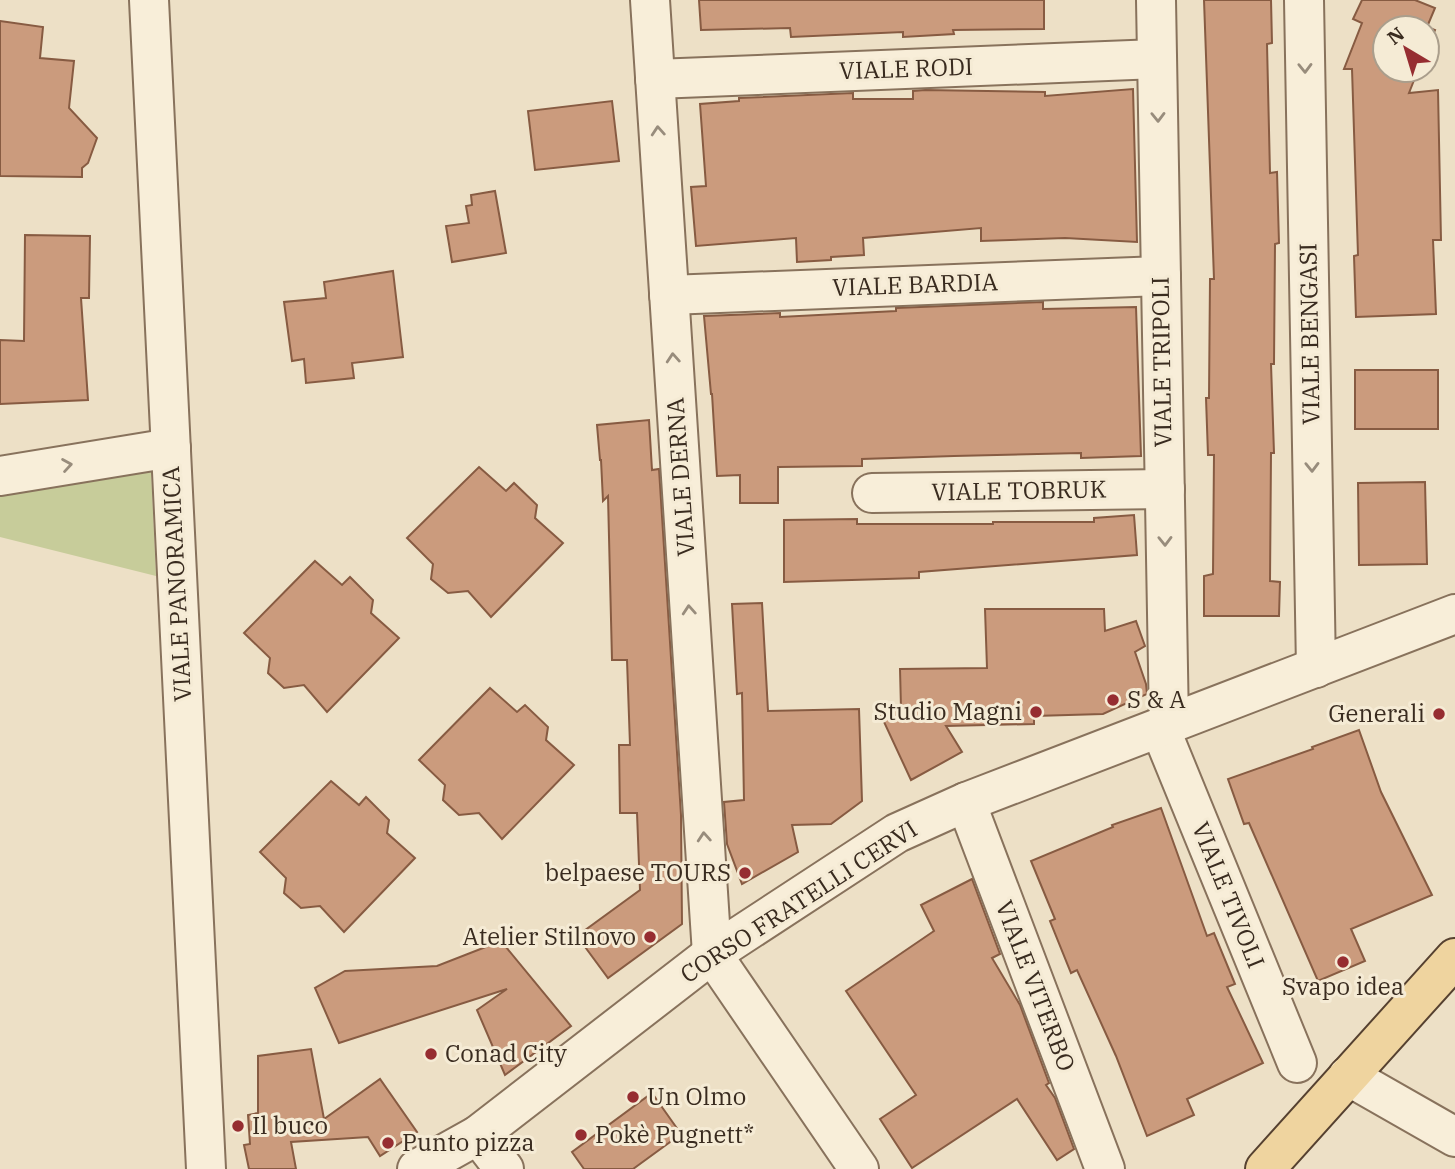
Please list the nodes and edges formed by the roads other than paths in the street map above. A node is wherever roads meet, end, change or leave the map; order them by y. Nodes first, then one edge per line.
1 (149, 0) edge
2 (650, 0) edge
3 (1156, 0) edge
4 (1304, 0) edge
5 (1157, 58) junction
6 (655, 79) junction
7 (1161, 276) junction
8 (669, 295) junction
9 (171, 448) junction
10 (0, 476) edge
11 (1164, 489) junction
12 (873, 493) dead end
13 (1455, 614) edge
14 (1316, 668) junction
15 (1164, 726) junction
16 (965, 802) junction
17 (712, 954) junction
18 (1455, 958) edge
19 (1297, 1063) dead end
20 (1348, 1076) junction
21 (478, 1135) junction
22 (1455, 1137) edge
23 (206, 1169) edge
24 (417, 1169) edge
25 (504, 1169) edge
26 (859, 1169) edge
27 (1105, 1169) edge
28 (1265, 1169) edge

1 - 9 street, VIALE PANORAMICA
2 - 6 street, VIALE DERNA
3 - 5 street, VIALE TRIPOLI
4 -> 14 street, VIALE BENGASI
5 - 6 street, VIALE RODI
5 -> 7 street, VIALE TRIPOLI
8 -> 6 street, VIALE DERNA
7 - 8 street, VIALE BARDIA
7 - 11 street, VIALE TRIPOLI
17 -> 8 street, VIALE DERNA
10 -> 9 street
9 - 23 street, VIALE PANORAMICA
11 - 12 street, VIALE TOBRUK
11 -> 15 street, VIALE TRIPOLI
13 - 14 street, CORSO FRATELLI CERVI
14 - 15 street, CORSO FRATELLI CERVI
15 - 16 street, CORSO FRATELLI CERVI
15 - 19 street, VIALE TIVOLI
16 - 17 street, CORSO FRATELLI CERVI
16 - 27 street, VIALE VITERBO
17 - 21 street, CORSO FRATELLI CERVI
17 - 26 street
18 - 20 main road
20 - 22 street
20 - 28 main road
21 - 24 street, CORSO FRATELLI CERVI
21 - 25 street

